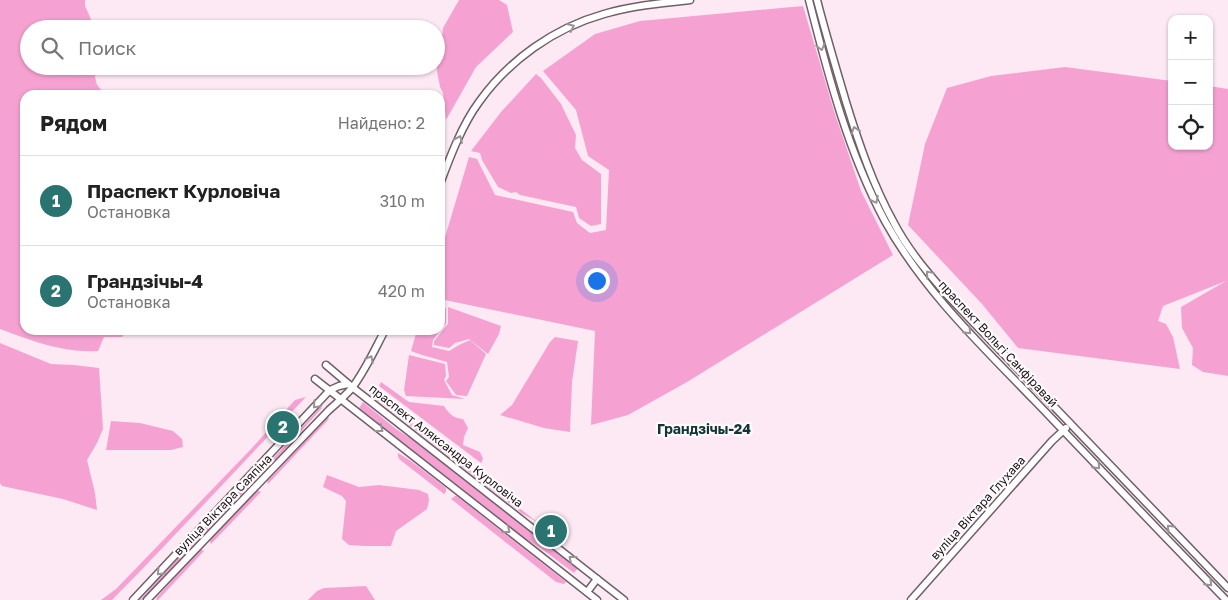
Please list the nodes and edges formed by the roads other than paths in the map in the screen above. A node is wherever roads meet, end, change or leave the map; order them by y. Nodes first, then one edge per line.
1 (690, 0) edge
2 (809, 0) edge
3 (817, 0) edge
4 (445, 172) edge
5 (886, 222) junction
6 (894, 224) junction
7 (382, 335) edge
8 (326, 365) dead end
9 (315, 378) dead end
10 (350, 386) junction
11 (330, 390) junction
12 (341, 399) junction
13 (1070, 424) junction
14 (1063, 431) junction
15 (598, 579) junction
16 (1228, 588) edge
17 (587, 592) junction
18 (133, 600) edge
19 (147, 600) edge
20 (597, 600) edge
21 (624, 600) edge
22 (911, 600) edge
23 (1226, 600) edge

4 -> 1 street
2 -> 5 street, праспект Вольгі Санфіравай
6 -> 3 street, праспект Вольгі Санфіравай
5 - 6 street
5 -> 14 street, праспект Вольгі Санфіравай
13 -> 6 street, праспект Вольгі Санфіравай
10 -> 7 street, вуліца Віктара Саяпіна
8 - 10 street, праспект Аляксандра Курловіча
9 - 11 street
10 - 11 street, вуліца Віктара Саяпіна
10 - 12 street, вуліца Віктара Саяпіна
15 -> 10 street, праспект Аляксандра Курловіча
11 - 12 street
11 -> 18 street, вуліца Віктара Саяпіна
12 -> 17 street
12 - 19 street, вуліца Віктара Саяпіна
13 - 14 street, вуліца Віктара Глухава
16 -> 13 street, праспект Вольгі Санфіравай
14 - 22 street, вуліца Віктара Глухава
14 -> 23 street, праспект Вольгі Санфіравай
15 - 17 street
15 - 21 street, праспект Аляксандра Курловіча
17 - 20 street

